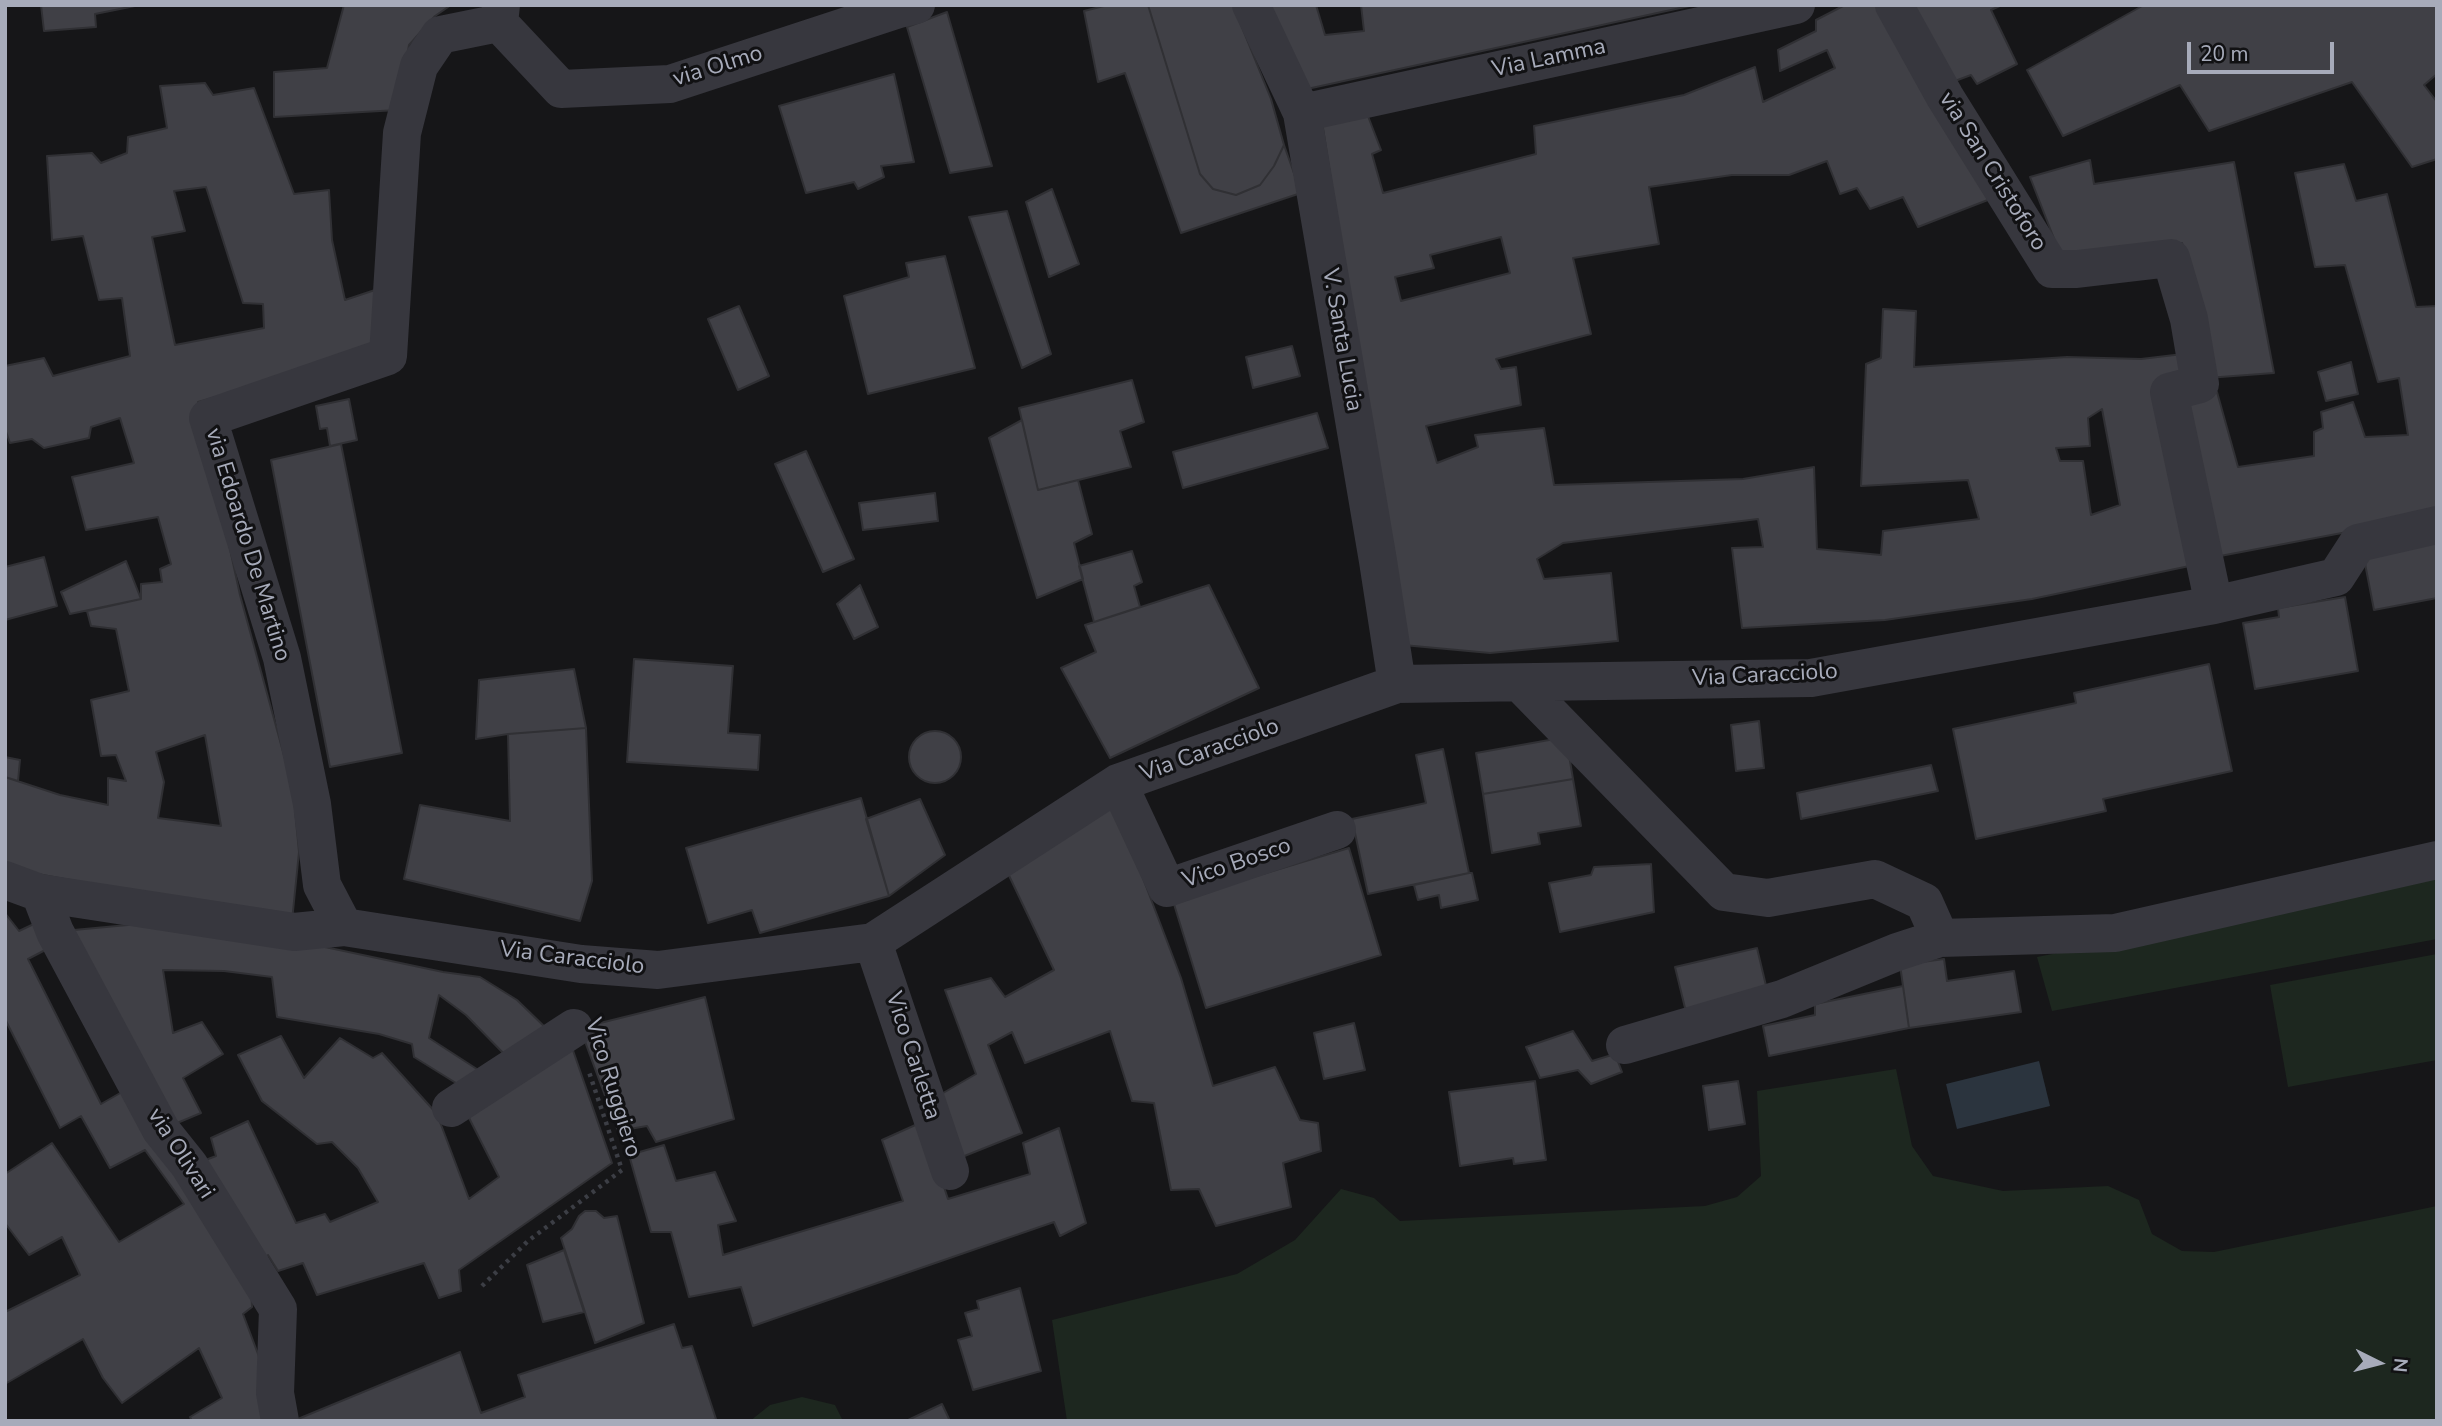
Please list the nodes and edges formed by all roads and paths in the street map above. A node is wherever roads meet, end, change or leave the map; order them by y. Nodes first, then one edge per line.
1 (916, 5) edge
2 (1251, 5) edge
3 (1796, 5) edge
4 (1894, 5) edge
5 (500, 14) edge
6 (1302, 113) junction
7 (2437, 525) edge
8 (2214, 605) junction
9 (1520, 683) junction
10 (1397, 684) junction
11 (1118, 783) junction
12 (1337, 830) dead end
13 (2437, 860) edge
14 (23, 887) edge
15 (344, 927) junction
16 (1940, 937) junction
17 (873, 942) junction
18 (574, 1028) joint
19 (1625, 1045) dead end
20 (451, 1108) dead end
21 (950, 1171) dead end
22 (482, 1286) dead end
23 (280, 1421) edge

1 - 5 street, via Olmo
2 - 6 street, V. Santa Lucia
3 - 6 street, Via Lamma
4 - 8 street, via San Cristoforo
5 - 15 street, via Edoardo De Martino
6 - 10 street, V. Santa Lucia
7 - 8 street, Via Caracciolo
8 - 9 street, Via Caracciolo
9 - 10 street, Via Caracciolo
9 - 16 street
10 - 11 street, Via Caracciolo
11 - 12 street, Vico Bosco
11 - 17 street, Via Caracciolo
13 - 16 street
14 - 15 street, Via Caracciolo
14 - 23 street, via Olivari
15 - 17 street, Via Caracciolo
16 - 19 street
17 - 21 street, Vico Carletta
18 - 20 street
18 - 22 path, Vico Ruggiero

